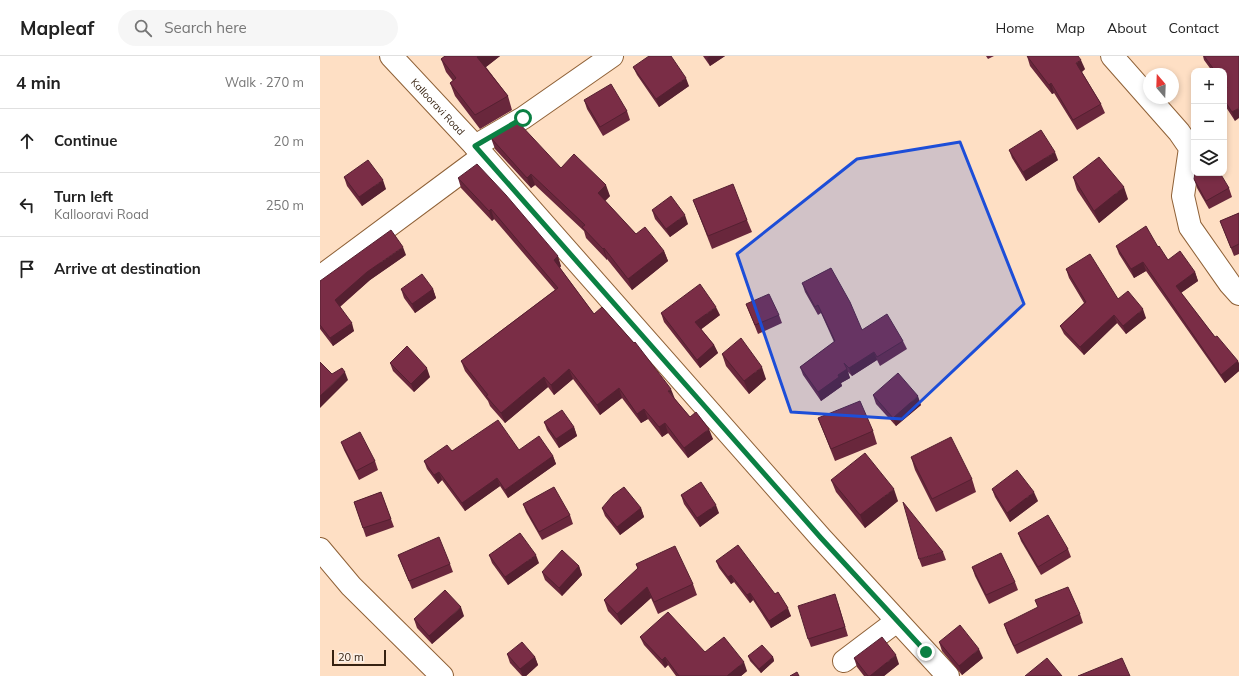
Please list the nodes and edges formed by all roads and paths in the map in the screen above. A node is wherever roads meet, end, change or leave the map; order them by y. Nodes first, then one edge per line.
1 (391, 56) edge
2 (612, 56) edge
3 (1112, 56) edge
4 (479, 151) junction
5 (320, 277) edge
6 (1239, 294) edge
7 (320, 549) edge
8 (897, 621) junction
9 (844, 661) dead end
10 (442, 676) edge
11 (948, 676) edge

1 - 4 street, Kallooravi Road
2 - 4 street
3 - 6 street
4 - 5 street
4 - 8 street, Kallooravi Road
7 - 10 street
8 - 9 street
8 - 11 street, Kallooravi Road

